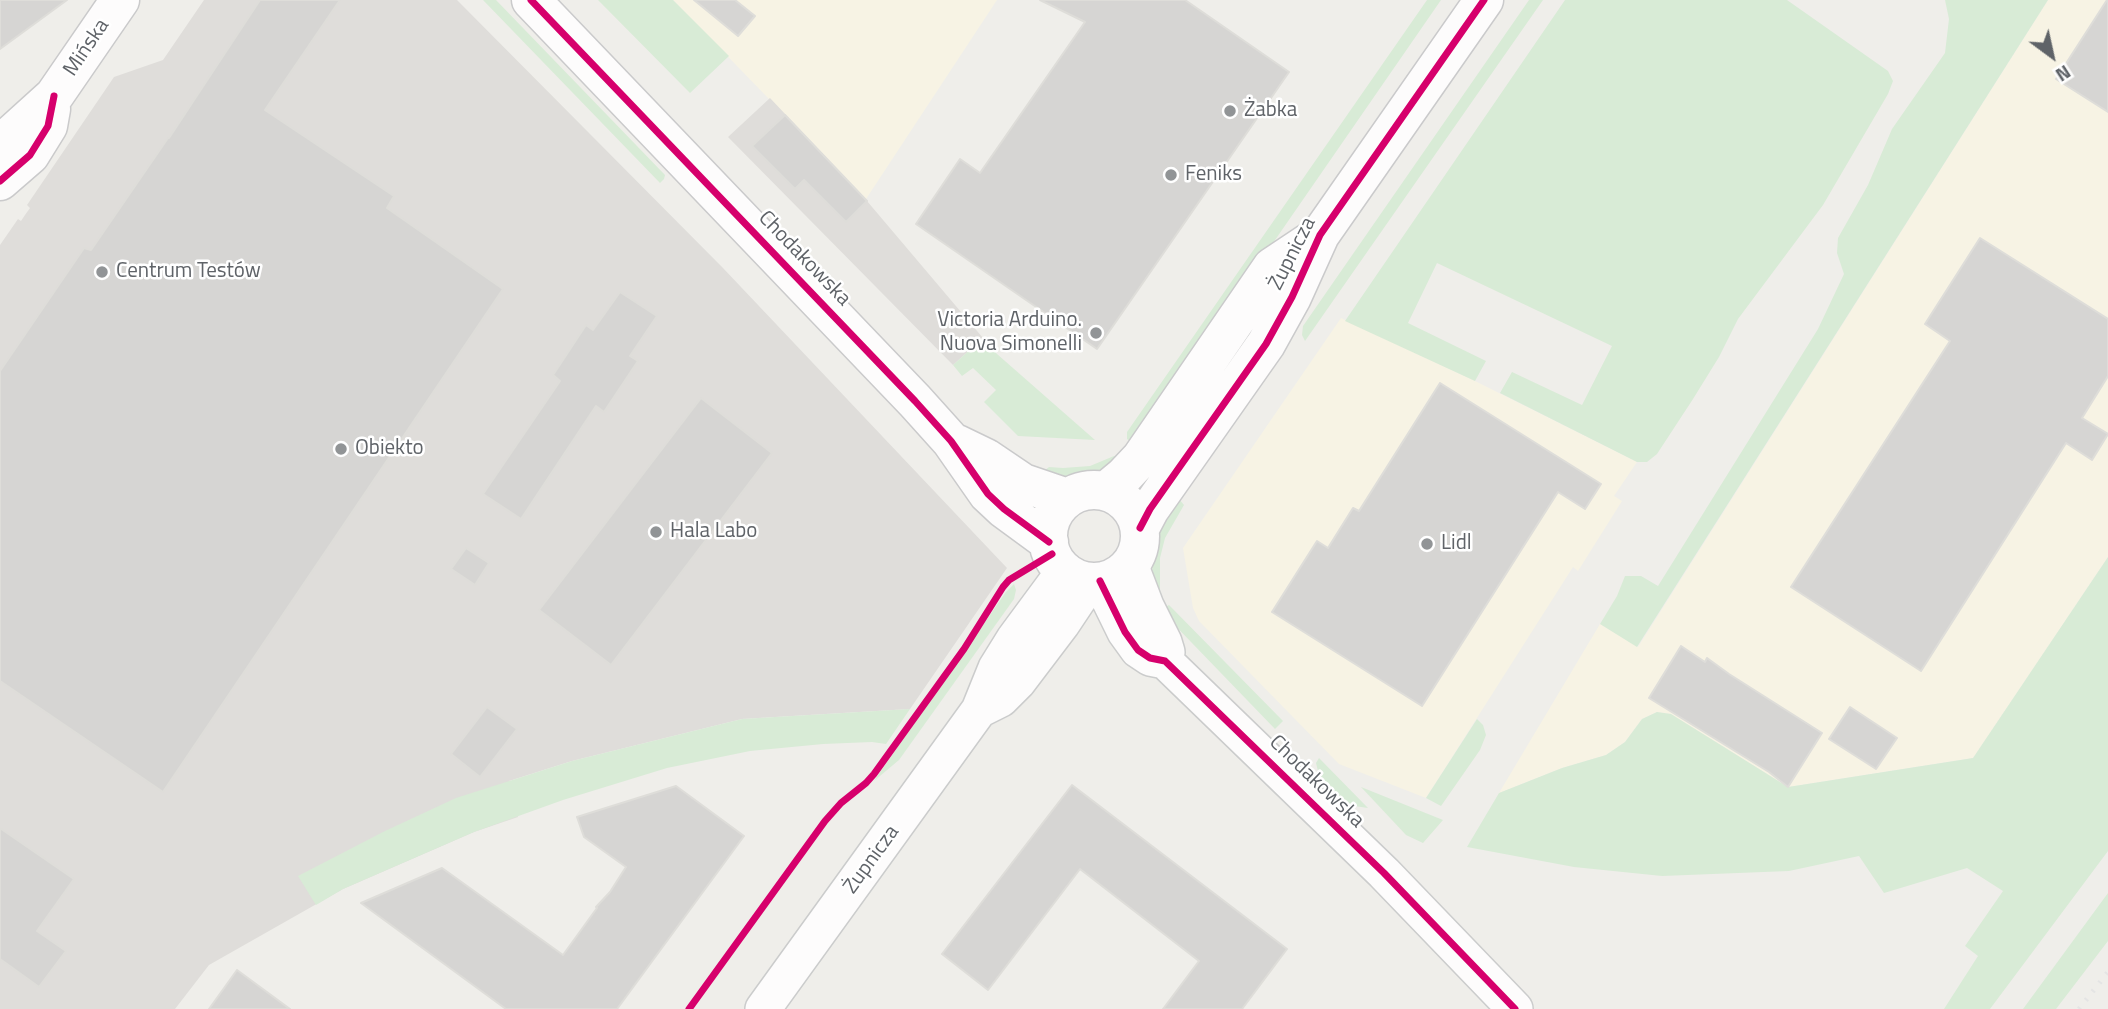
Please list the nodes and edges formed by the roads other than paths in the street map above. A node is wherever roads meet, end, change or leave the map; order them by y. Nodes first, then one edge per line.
1 (120, 0) edge
2 (531, 0) edge
3 (1484, 0) edge
4 (54, 96) junction
5 (0, 145) edge
6 (0, 181) edge
7 (1320, 235) junction
8 (951, 441) junction
9 (1106, 491) junction
10 (1067, 498) junction
11 (1096, 561) junction
12 (763, 1009) edge
13 (1516, 1009) edge

1 - 4 street, Mińska
2 - 8 street, Chodakowska
3 - 7 street, Żupnicza
4 - 5 street
4 - 6 street
7 - 9 street, Żupnicza
7 - 11 street, Żupnicza
8 - 10 street, Chodakowska
8 - 11 street, Chodakowska
9 - 10 street
9 - 11 street
10 - 11 street
11 - 12 street, Żupnicza
11 - 13 street, Chodakowska

